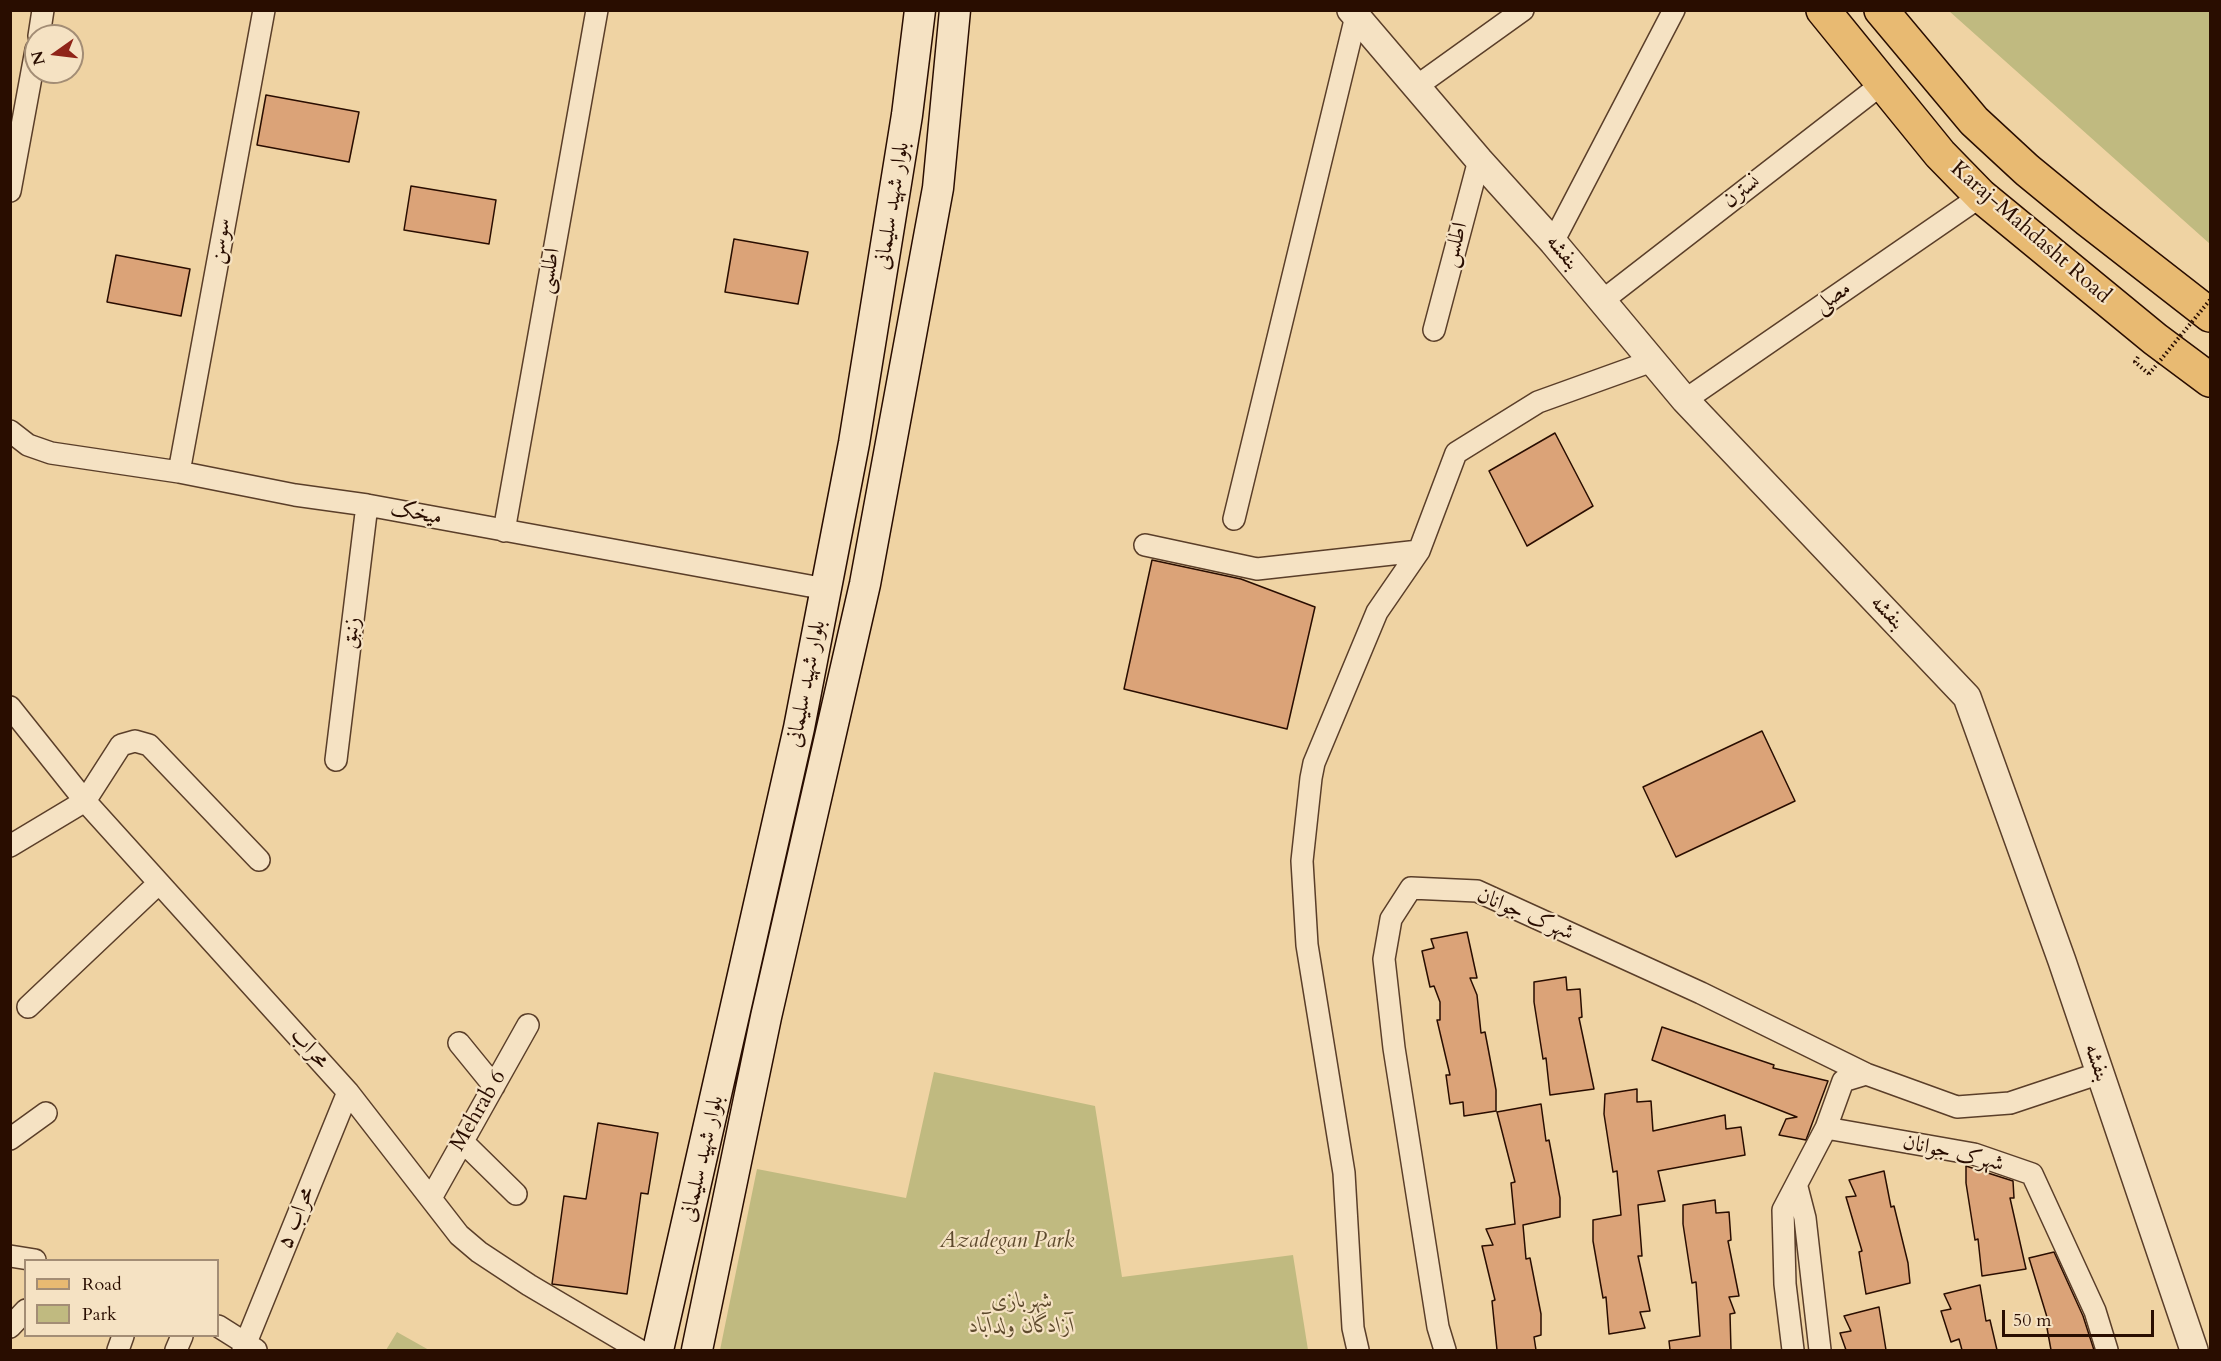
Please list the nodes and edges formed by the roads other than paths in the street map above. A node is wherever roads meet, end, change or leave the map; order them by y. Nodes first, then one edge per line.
1 (264, 10) edge
2 (597, 10) edge
3 (920, 10) edge
4 (955, 10) edge
5 (1524, 10) edge
6 (1674, 10) edge
7 (1823, 10) edge
8 (1881, 10) edge
9 (1354, 13) edge
10 (30, 84) edge
11 (1882, 84) junction
12 (1417, 86) junction
13 (1479, 160) junction
14 (10, 191) edge
15 (1981, 196) junction
16 (1553, 242) junction
17 (1602, 301) junction
18 (2210, 315) edge
19 (1434, 330) dead end
20 (2211, 355) edge
21 (2178, 356) junction
22 (1652, 361) junction
23 (2211, 380) edge
24 (1685, 400) junction
25 (10, 431) edge
26 (179, 472) junction
27 (367, 505) junction
28 (1234, 519) dead end
29 (504, 531) junction
30 (1145, 544) dead end
31 (1419, 551) junction
32 (826, 588) junction
33 (10, 707) edge
34 (336, 760) dead end
35 (85, 801) junction
36 (10, 846) edge
37 (259, 860) dead end
38 (159, 883) junction
39 (28, 1007) dead end
40 (528, 1025) dead end
41 (459, 1043) dead end
42 (2100, 1073) junction
43 (1866, 1074) junction
44 (494, 1086) junction
45 (348, 1092) junction
46 (46, 1113) dead end
47 (1826, 1128) junction
48 (10, 1140) edge
49 (462, 1141) junction
50 (1797, 1186) junction
51 (516, 1194) dead end
52 (431, 1198) junction
53 (10, 1256) edge
54 (29, 1259) edge
55 (1788, 1309) junction
56 (1816, 1309) junction
57 (24, 1312) edge
58 (10, 1327) edge
59 (219, 1327) edge
60 (248, 1348) edge
61 (639, 1350) edge
62 (658, 1350) edge
63 (697, 1350) edge
64 (1358, 1350) edge
65 (1445, 1350) edge
66 (1793, 1350) edge
67 (1820, 1350) edge
68 (2107, 1350) edge
69 (2194, 1350) edge

1 - 26 street, سوسن
2 - 29 street, اطلسی
3 - 32 main road, بلوار شهید سلیمانی
4 - 63 main road, بلوار شهید سلیمانی
5 - 12 street
6 - 16 street
7 - 11 main road, Karaj-Mahdasht Road
8 - 18 main road, Karaj-Mahdasht Road
9 - 12 street, بنفشه
9 - 28 street
10 - 14 street
11 - 15 main road, Karaj-Mahdasht Road
11 - 17 street, نسترن
12 - 13 street, بنفشه
13 - 16 street, بنفشه
13 - 19 street, اطلس
15 - 21 main road, Karaj-Mahdasht Road
15 - 24 street, مصلی
16 - 17 street, بنفشه
17 - 22 street, بنفشه
20 - 21 main road
21 - 23 main road, Karaj-Mahdasht Road
22 - 24 street, بنفشه
22 - 31 street
24 - 42 street, بنفشه
25 - 26 street, میخک
26 - 27 street, میخک
27 - 29 street, میخک
27 - 34 street, زنبق
29 - 32 street, میخک
30 - 31 street
31 - 64 street
32 - 62 main road, بلوار شهید سلیمانی
33 - 35 street, محراب
35 - 36 street
35 - 37 street
35 - 38 street, محراب
38 - 39 street
38 - 45 street, محراب
40 - 44 street, Mehrab 6
41 - 44 street
42 - 43 street, شهرک جوانان
42 - 69 street, بنفشه
43 - 47 street
43 - 65 street, شهرک جوانان
44 - 49 street, Mehrab 6
45 - 52 street, محراب
45 - 60 street, محراب ۵
46 - 48 street
47 - 50 street
47 - 68 street, شهرک جوانان
49 - 51 street
49 - 52 street, Mehrab 6
50 - 55 street
50 - 56 street
52 - 61 street, محراب
53 - 54 street
55 - 56 street
55 - 66 street
56 - 67 street
57 - 58 street
59 - 60 street

